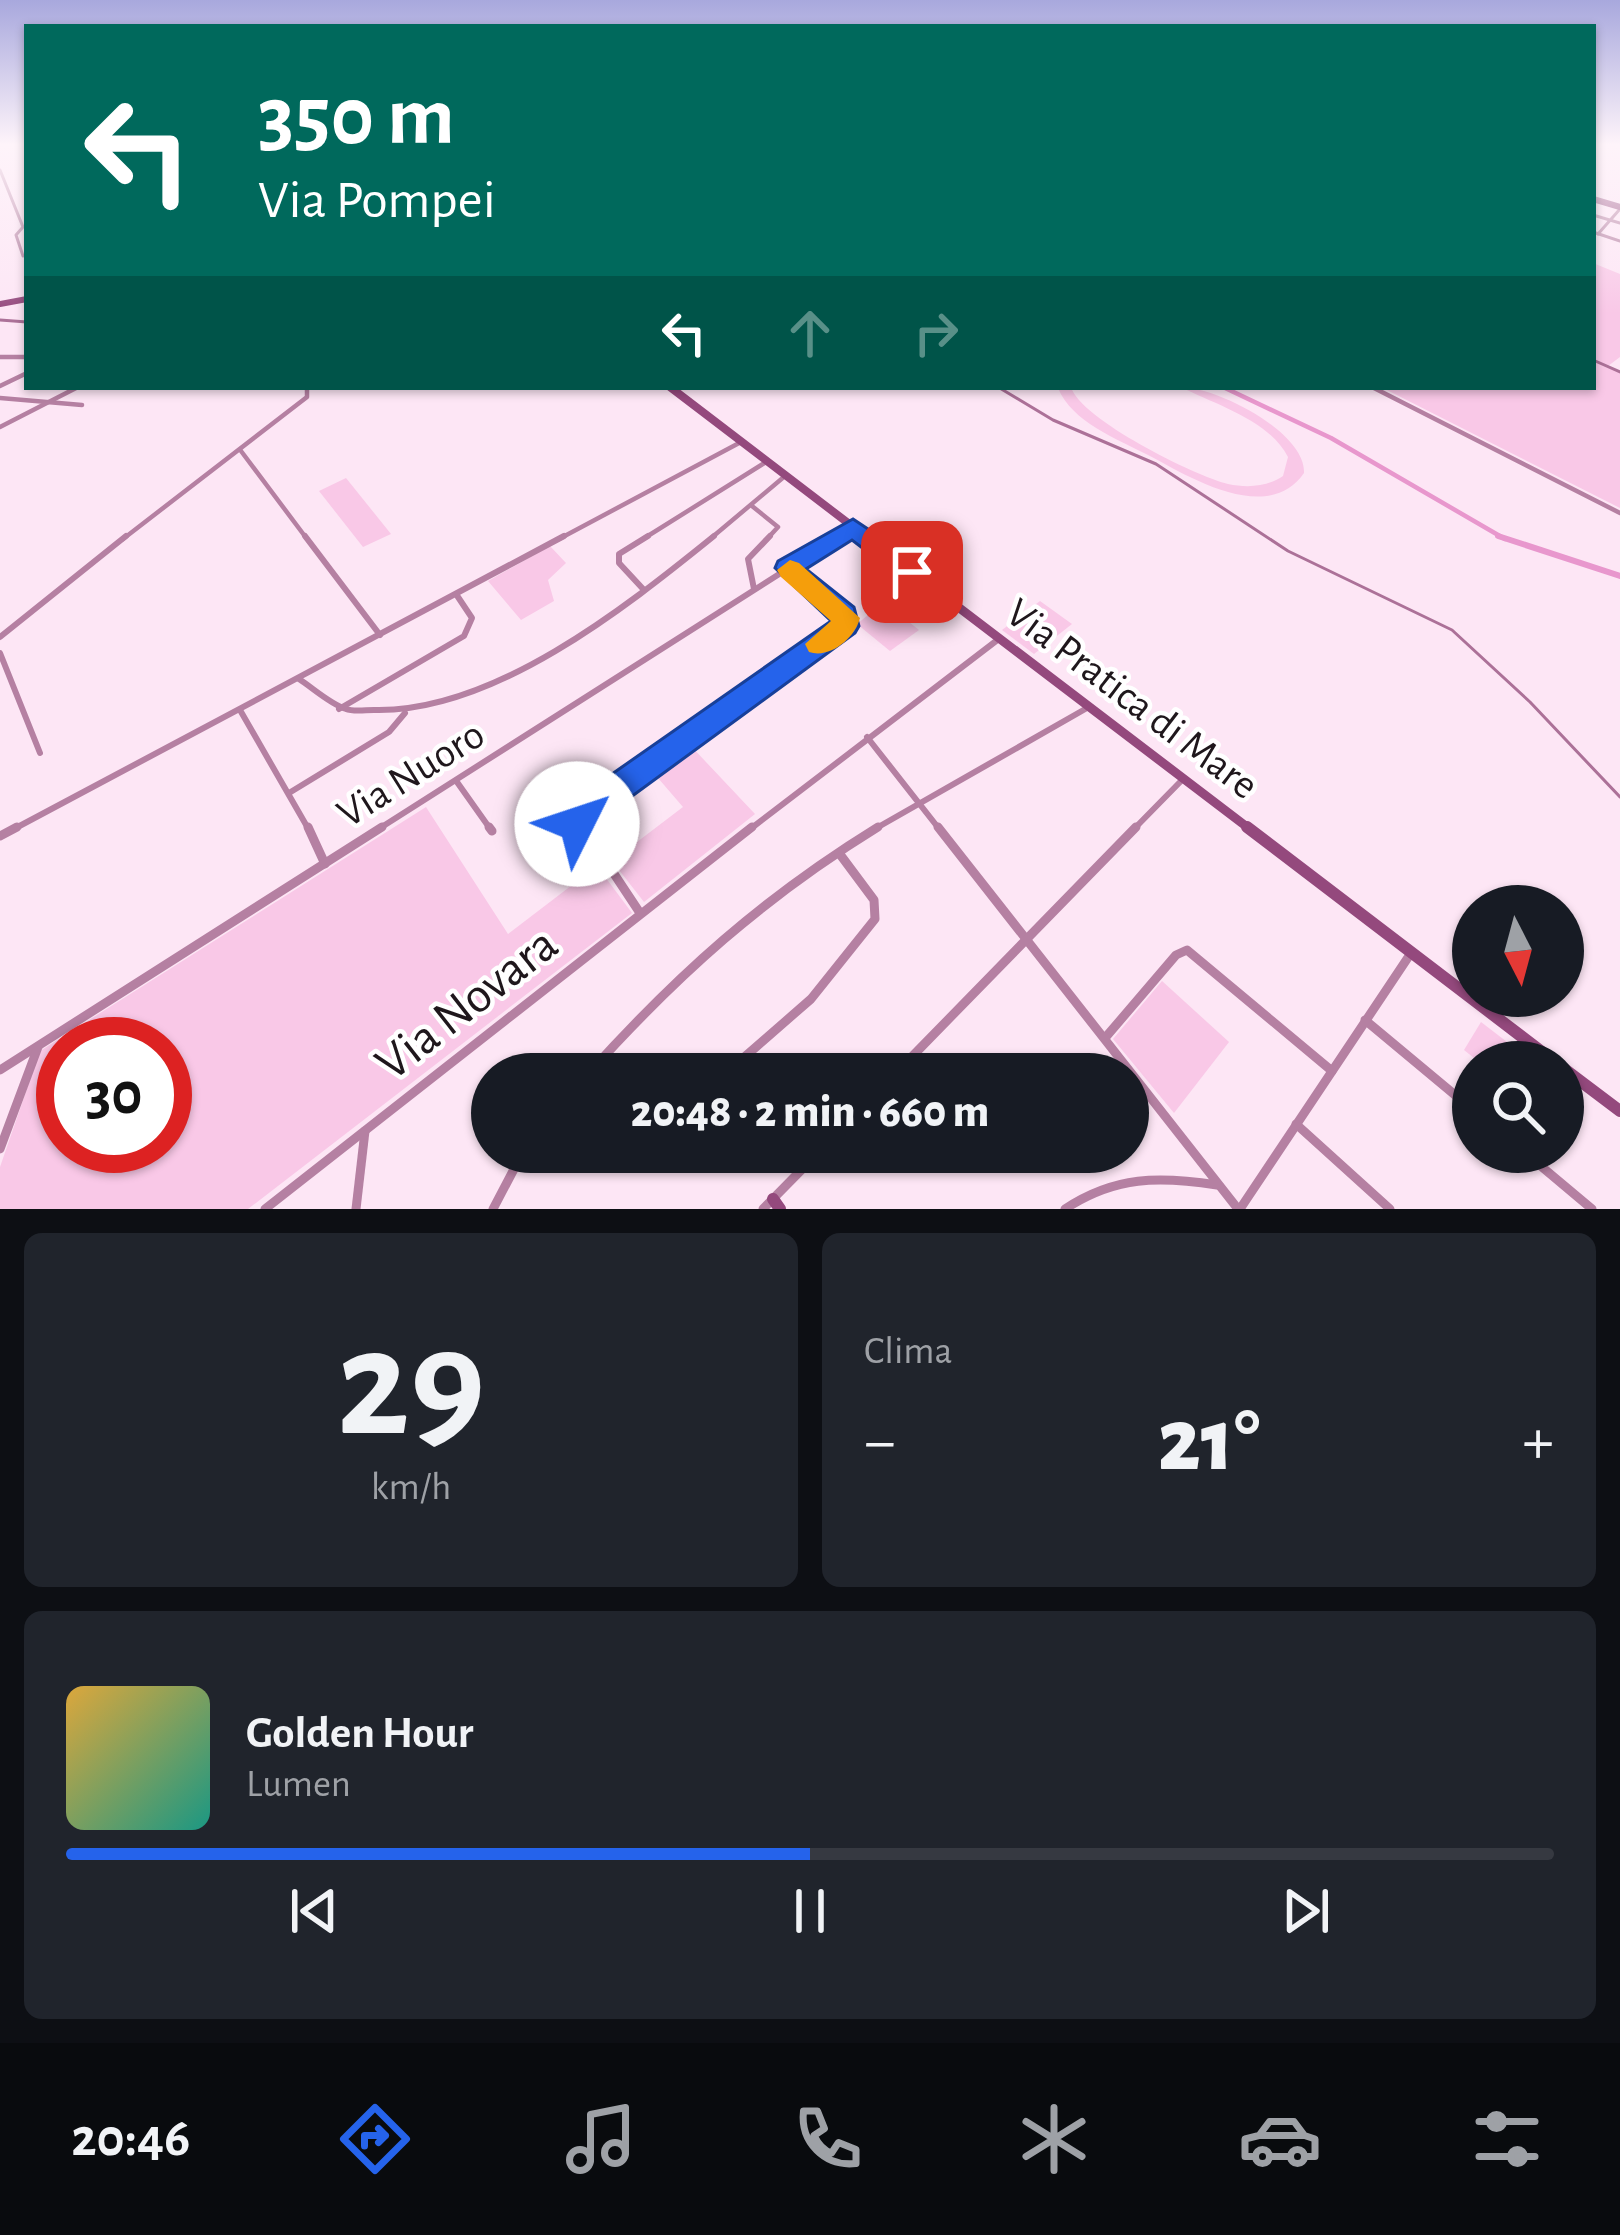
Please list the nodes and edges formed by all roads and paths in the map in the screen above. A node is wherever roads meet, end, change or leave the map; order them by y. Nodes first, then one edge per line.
1 (13, 201) edge
2 (1620, 208) edge
3 (1596, 216) edge
4 (1610, 220) junction
5 (1620, 224) edge
6 (1596, 233) edge
7 (1620, 241) edge
8 (23, 256) dead end
9 (72, 390) edge
10 (307, 390) edge
11 (674, 390) edge
12 (1378, 390) edge
13 (0, 398) edge
14 (49, 402) junction
15 (82, 405) dead end
16 (0, 428) edge
17 (742, 442) junction
18 (241, 451) junction
19 (766, 462) junction
20 (785, 476) junction
21 (752, 506) junction
22 (1620, 513) edge
23 (853, 527) junction
24 (788, 568) junction
25 (644, 590) junction
26 (754, 590) junction
27 (456, 594) junction
28 (380, 635) junction
29 (0, 638) edge
30 (1000, 638) junction
31 (0, 653) edge
32 (299, 679) junction
33 (1087, 708) junction
34 (339, 709) junction
35 (240, 710) junction
36 (405, 713) junction
37 (867, 737) junction
38 (40, 753) dead end
39 (1183, 779) junction
40 (457, 782) junction
41 (289, 794) junction
42 (920, 804) junction
43 (492, 831) dead end
44 (1, 832) edge
45 (839, 853) junction
46 (325, 864) junction
47 (640, 913) junction
48 (1027, 939) junction
49 (1411, 953) junction
50 (85, 1017) edge
51 (1365, 1020) junction
52 (1105, 1039) junction
53 (1527, 1041) edge
54 (36, 1048) edge
55 (36, 1052) edge
56 (607, 1053) edge
57 (750, 1053) edge
58 (916, 1053) edge
59 (0, 1070) edge
60 (1332, 1071) junction
61 (1584, 1084) edge
62 (1452, 1092) edge
63 (1620, 1111) edge
64 (1296, 1124) junction
65 (364, 1131) junction
66 (4, 1132) edge
67 (0, 1149) edge
68 (512, 1173) edge
69 (801, 1173) edge
70 (1549, 1173) edge
71 (1220, 1186) junction
72 (772, 1206) edge
73 (265, 1209) edge
74 (356, 1209) edge
75 (493, 1209) edge
76 (1065, 1209) edge
77 (1239, 1209) edge
78 (1390, 1209) edge
79 (1592, 1209) edge

1 - 8 street
2 - 4 street
3 - 4 street
4 - 5 street
4 - 6 street
6 - 7 street
9 - 14 street
10 - 18 street
11 - 17 street, Via Pratica di Mare
12 - 22 street
13 - 14 street
14 - 15 street
14 - 16 street
17 - 19 street, Via Pratica di Mare
17 - 27 street
18 - 28 street
18 - 29 street
19 - 20 street, Via Pratica di Mare
19 - 25 street
20 - 21 street
20 - 23 street, Via Pratica di Mare
21 - 25 street
21 - 26 street
23 - 24 street, Via Nuoro
23 - 30 street, Via Pratica di Mare
24 - 26 street, Via Nuoro
24 - 47 street
25 - 36 street
26 - 40 street, Via Nuoro
27 - 28 street
27 - 34 street
28 - 32 street
30 - 33 street, Via Pratica di Mare
30 - 37 street, Via Novara
31 - 38 street
32 - 34 street
32 - 35 street
33 - 39 street, Via Pratica di Mare
33 - 42 street
34 - 36 street
35 - 41 street
35 - 44 street
36 - 41 street
37 - 42 street
37 - 47 street, Via Novara
39 - 48 street
39 - 49 street, Via Pratica di Mare
40 - 43 street
40 - 46 street, Via Nuoro
41 - 46 street
42 - 45 street
42 - 48 street
45 - 56 street
45 - 57 street
46 - 50 street, Via Nuoro
47 - 65 street, Via Novara
48 - 52 street
48 - 58 street
49 - 51 street
49 - 53 street, Via Pratica di Mare
51 - 60 street
51 - 62 street
52 - 60 street
52 - 71 street
54 - 59 street, Via Nuoro
55 - 66 street
60 - 64 street
61 - 63 street
64 - 77 street
64 - 78 street
65 - 73 street, Via Novara
65 - 74 street
66 - 67 street
68 - 75 street
69 - 72 street
70 - 79 street
71 - 76 street
71 - 77 street

